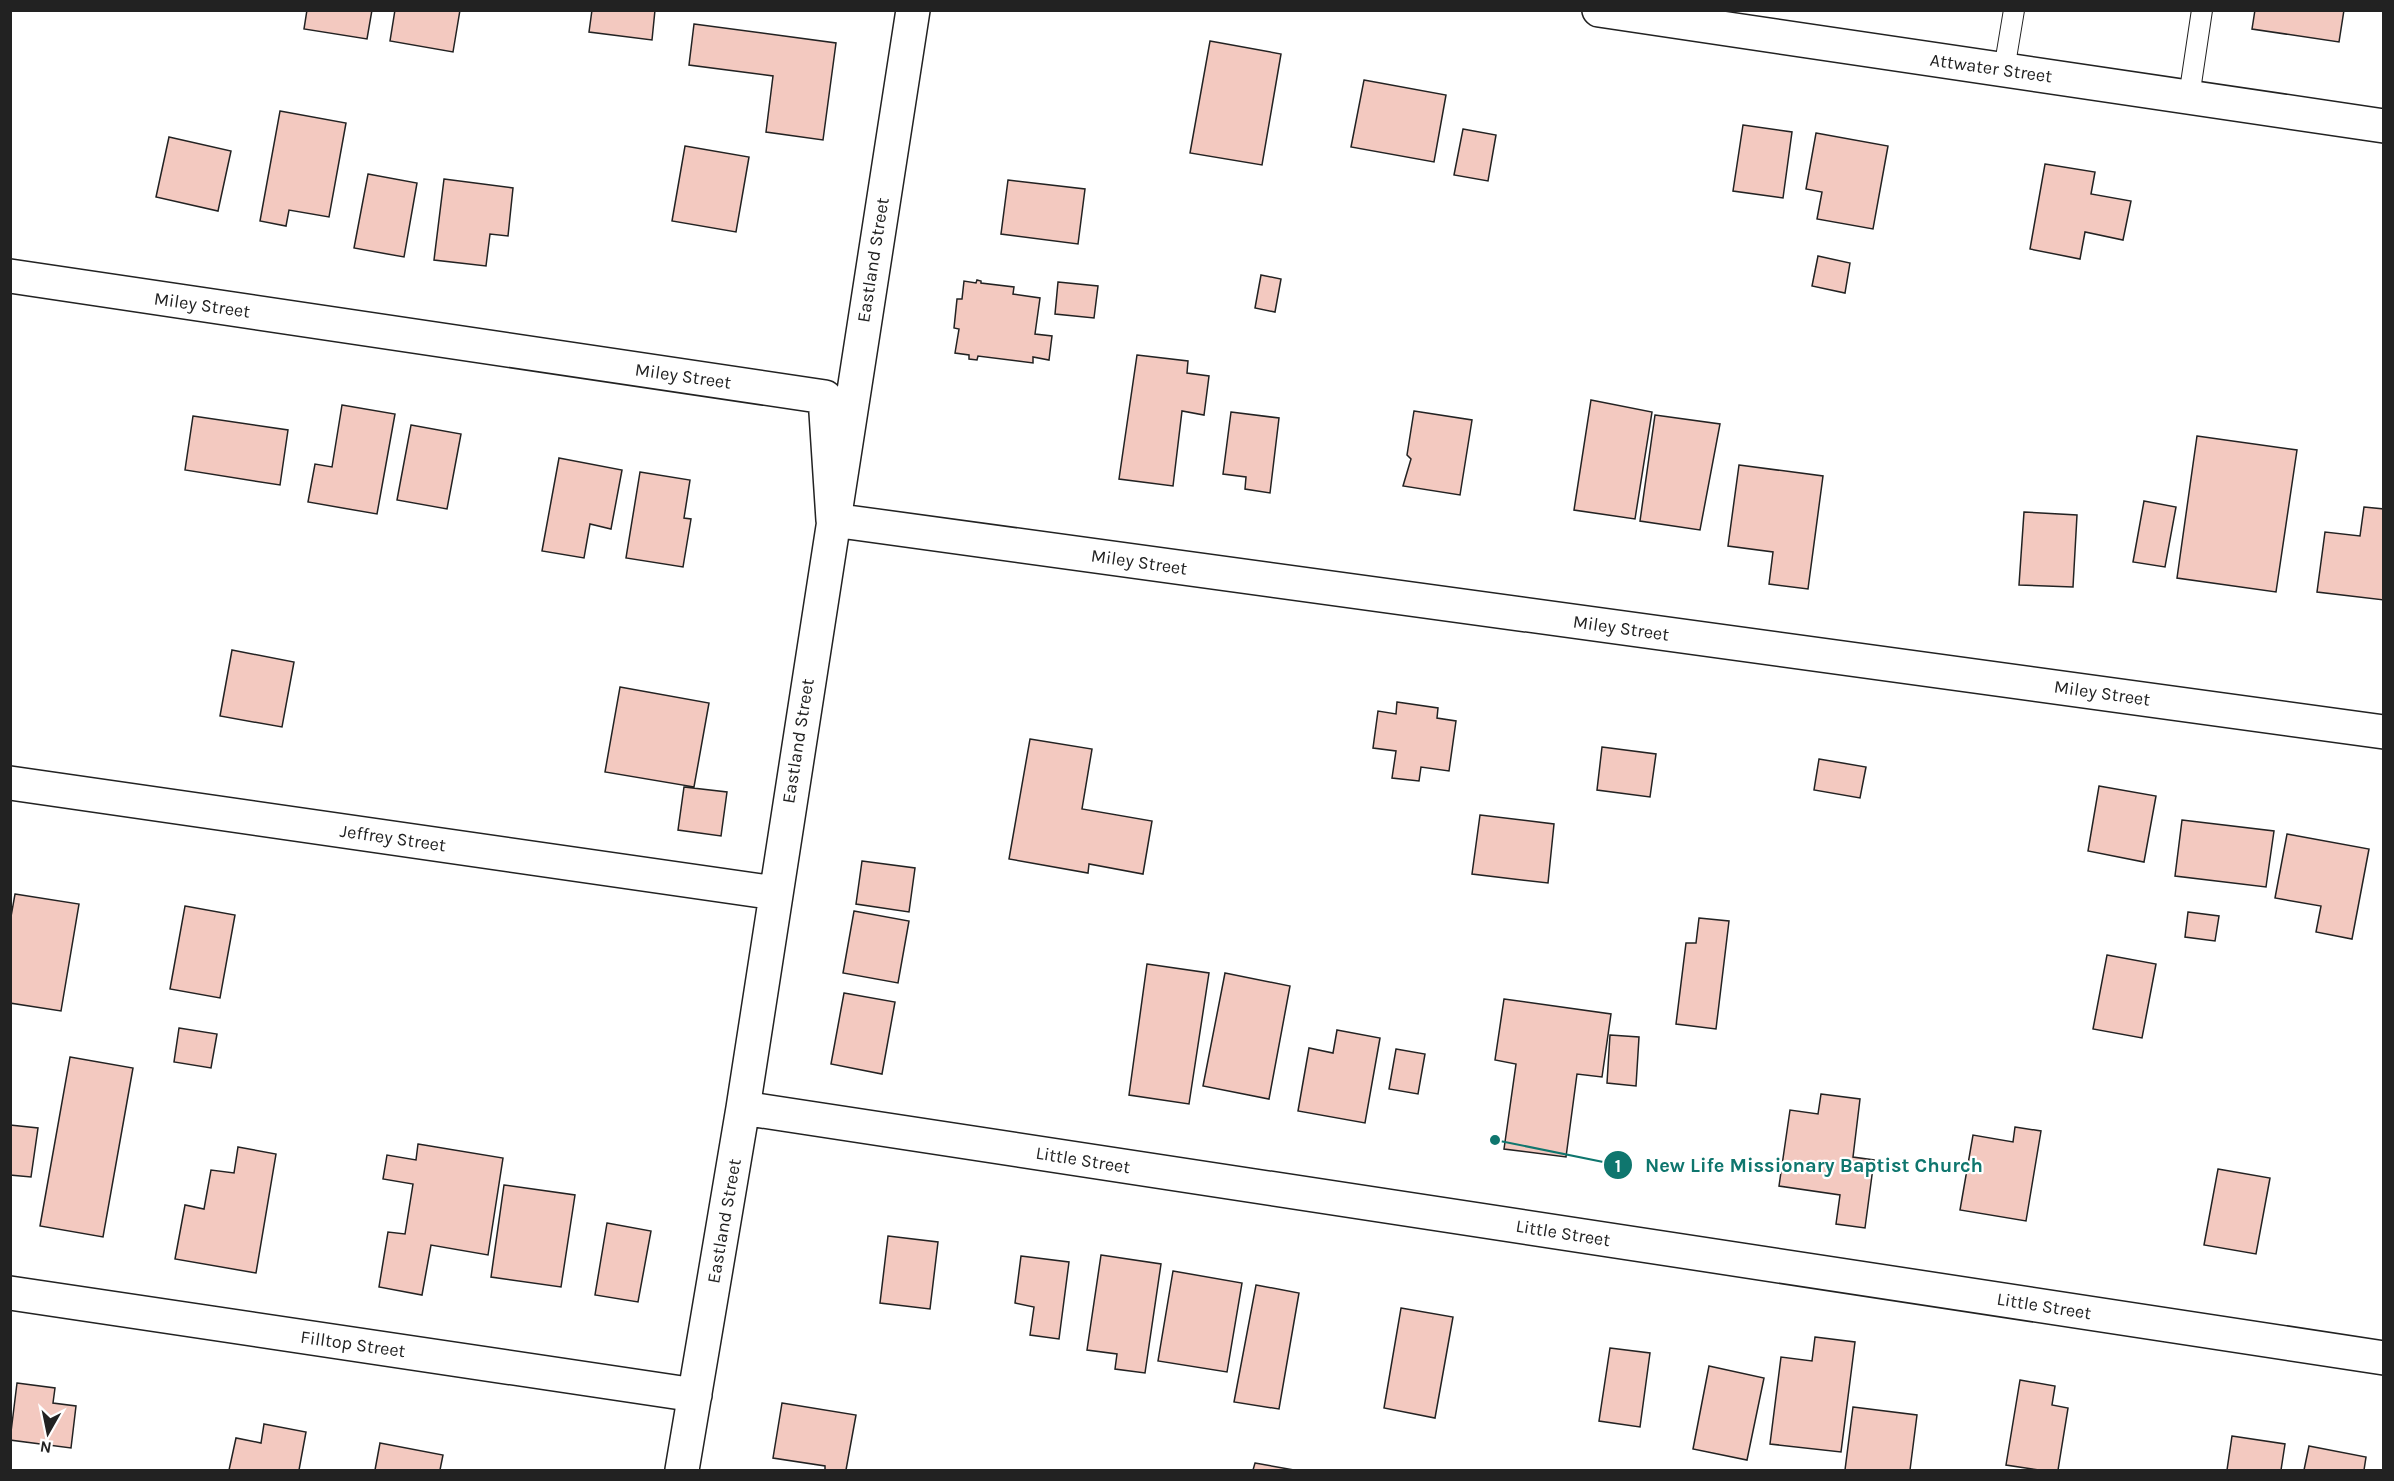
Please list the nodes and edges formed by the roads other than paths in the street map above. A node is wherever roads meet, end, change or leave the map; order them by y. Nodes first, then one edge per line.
1 (913, 10) edge
2 (1599, 10) edge
3 (2014, 10) edge
4 (2202, 10) edge
5 (2004, 70) junction
6 (2189, 97) junction
7 (2384, 126) edge
8 (10, 276) edge
9 (833, 520) junction
10 (2384, 732) edge
11 (10, 783) edge
12 (775, 893) junction
13 (743, 1108) junction
14 (10, 1293) edge
15 (2384, 1358) edge
16 (695, 1395) junction
17 (682, 1470) edge

1 - 9 street, Eastland Street
2 - 5 street, Attwater Street
3 - 5 lane
4 - 6 lane
5 - 6 street, Attwater Street
6 - 7 street, Attwater Street
8 - 9 street, Miley Street
9 - 10 street, Miley Street
9 - 12 street, Eastland Street
11 - 12 street, Jeffrey Street
12 - 13 street, Eastland Street
13 - 15 street, Little Street
13 - 16 street, Eastland Street
14 - 16 street, Filltop Street
16 - 17 street, Eastland Street

